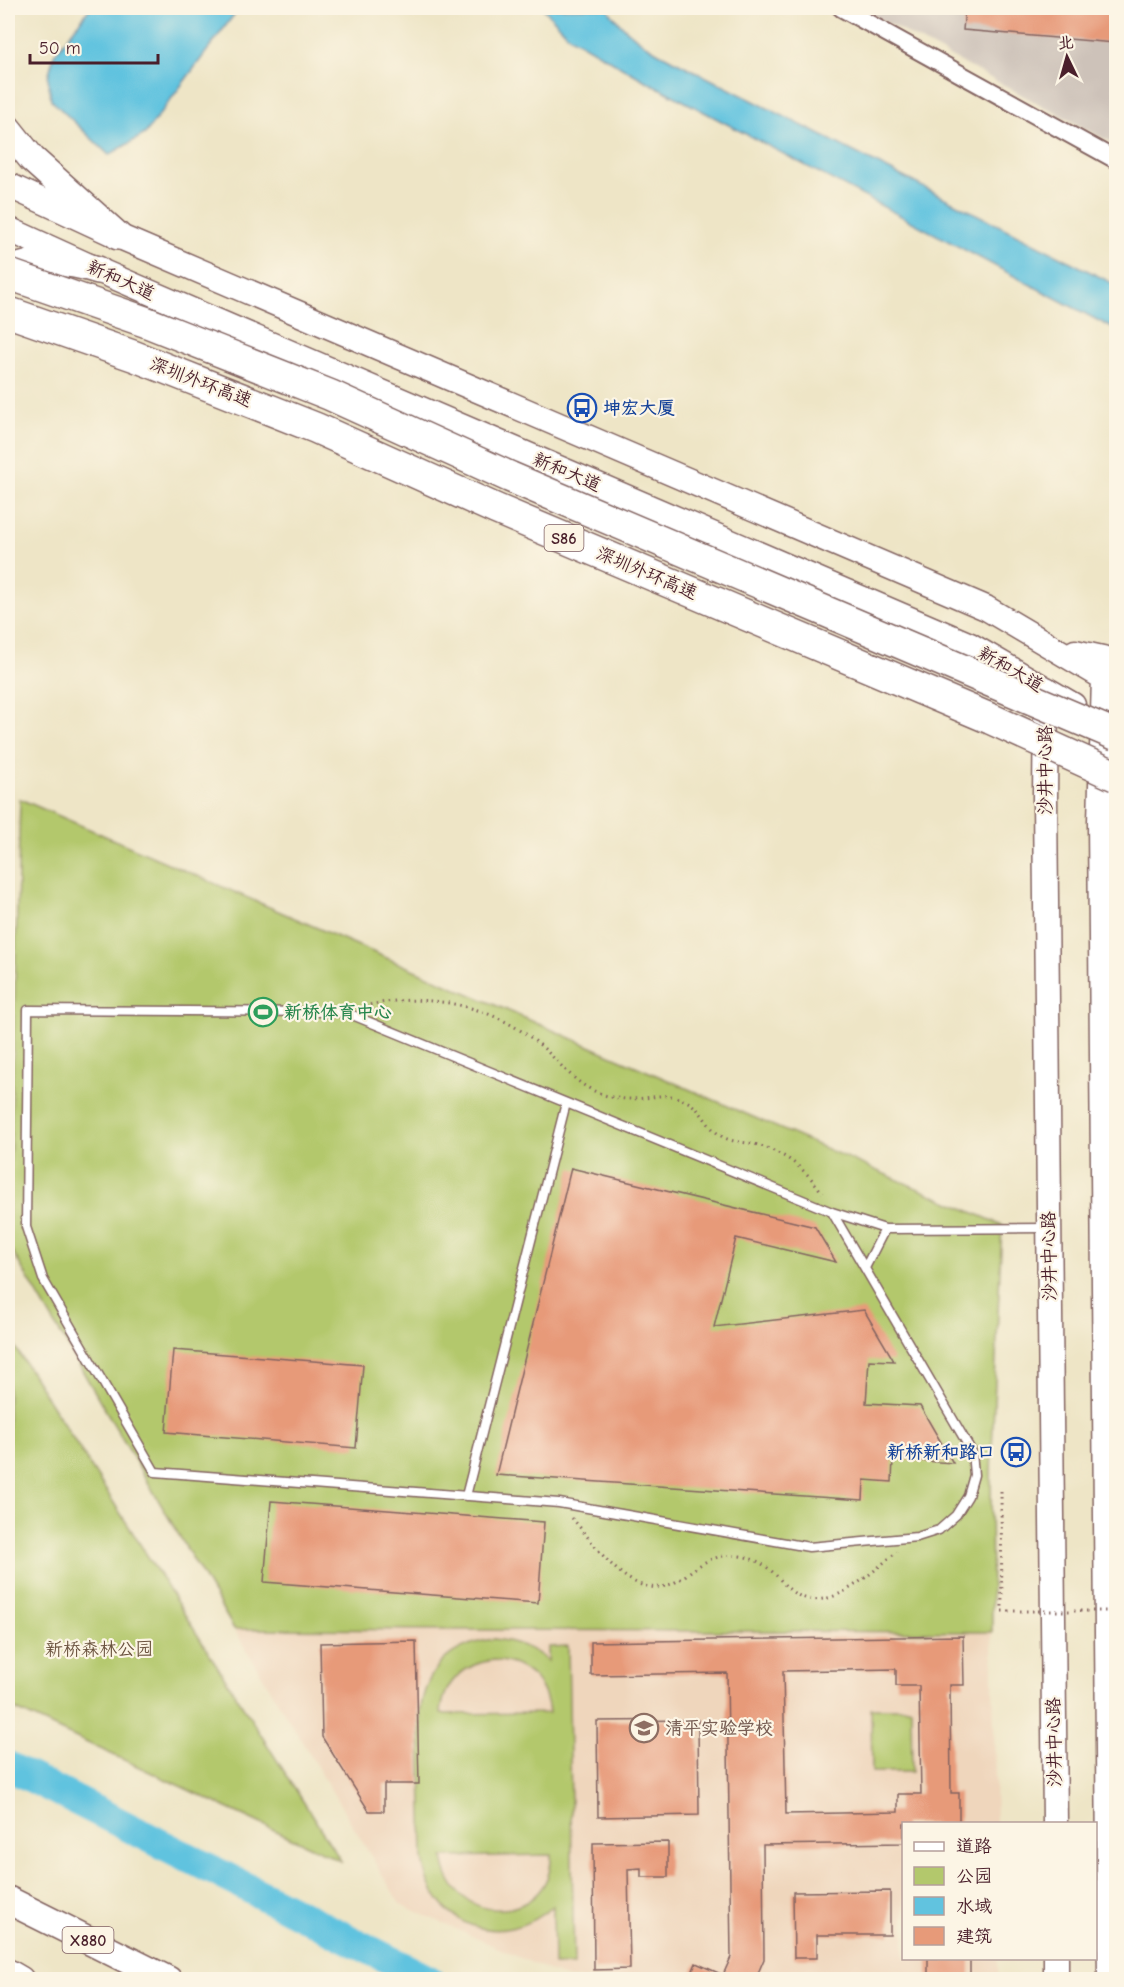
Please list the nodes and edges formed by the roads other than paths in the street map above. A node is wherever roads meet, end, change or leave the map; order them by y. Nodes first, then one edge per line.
1 (841, 8) edge
2 (8, 129) edge
3 (1116, 160) edge
4 (8, 185) edge
5 (8, 229) edge
6 (118, 236) junction
7 (98, 270) junction
8 (8, 273) edge
9 (8, 312) edge
10 (1112, 675) edge
11 (1046, 689) junction
12 (1112, 731) edge
13 (1116, 776) edge
14 (566, 1103) junction
15 (832, 1212) junction
16 (1049, 1227) junction
17 (885, 1229) junction
18 (865, 1268) junction
19 (1111, 1453) edge
20 (466, 1496) junction
21 (1055, 1822) edge
22 (8, 1882) edge
23 (8, 1900) edge
24 (46, 1919) junction
25 (1056, 1960) edge
26 (8, 1973) edge
27 (20, 1980) edge
28 (168, 1980) edge
29 (1056, 1980) edge
30 (1110, 1980) edge

1 - 3 street
2 - 6 main road
4 - 6 street
5 - 7 street, 新和大道
6 - 10 street
7 - 8 main road
7 - 11 street, 新和大道
8 - 12 highway, 深圳外环高速 / S86, bridge
9 - 13 highway, 深圳外环高速 / S86, bridge
10 - 12 street
11 - 12 street, 新和大道
11 - 16 street, 沙井中心路
12 - 19 street
14 - 15 lane
14 - 20 lane
14 - 20 lane
15 - 17 lane
15 - 18 lane
16 - 17 lane
16 - 21 street, 沙井中心路
17 - 18 lane
18 - 20 lane
19 - 30 street
22 - 24 main road
23 - 24 main road, X880
24 - 28 main road, X880
25 - 29 street
26 - 27 main road

